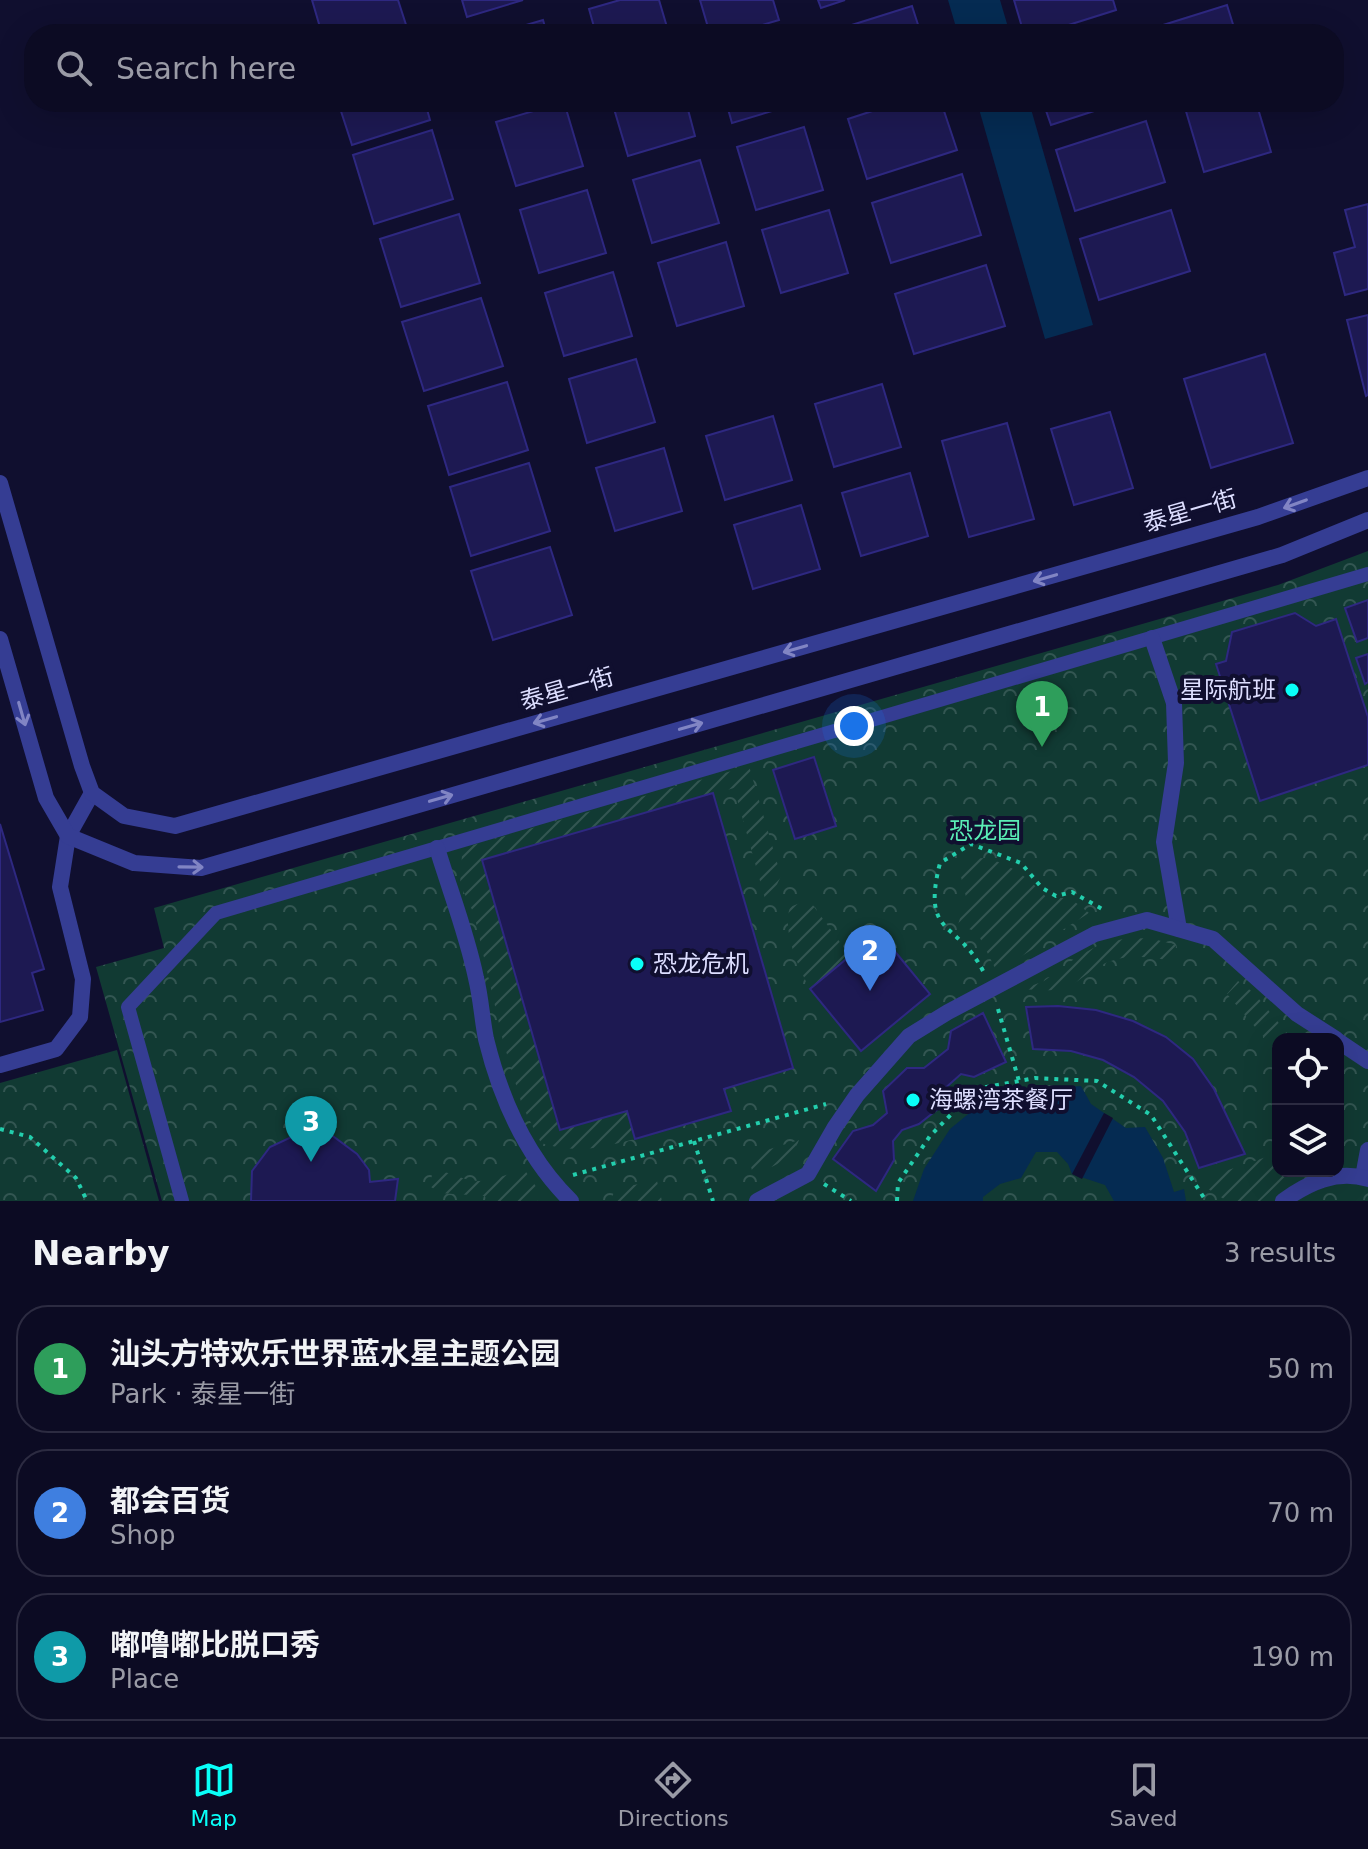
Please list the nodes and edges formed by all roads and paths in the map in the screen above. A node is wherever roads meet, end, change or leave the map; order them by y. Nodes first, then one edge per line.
1 (1368, 478) edge
2 (0, 483) edge
3 (1368, 520) edge
4 (1368, 574) edge
5 (1152, 638) junction
6 (0, 639) edge
7 (92, 793) junction
8 (68, 836) junction
9 (437, 848) junction
10 (1117, 928) junction
11 (1179, 929) junction
12 (992, 989) junction
13 (1326, 1033) edge
14 (1344, 1045) edge
15 (1368, 1061) edge
16 (0, 1065) edge
17 (1019, 1081) junction
18 (857, 1095) junction
19 (0, 1129) edge
20 (694, 1141) junction
21 (1368, 1150) edge
22 (808, 1174) junction
23 (1365, 1178) edge
24 (551, 1181) junction
25 (87, 1201) edge
26 (182, 1201) edge
27 (571, 1201) edge
28 (713, 1201) edge
29 (757, 1201) edge
30 (851, 1201) edge
31 (897, 1201) edge
32 (1206, 1201) edge
33 (1283, 1201) edge

1 -> 7 street, 泰星一街
2 - 7 street
8 -> 3 street
4 - 5 lane
5 - 9 lane
5 - 11 street
6 -> 8 street
7 - 8 street
8 - 16 street
9 - 24 street
9 - 26 lane
10 - 11 street
10 - 12 street
10 - 12 path
11 - 13 street
12 - 17 path
12 - 18 street
14 - 15 street
17 - 31 path
17 - 32 path
18 - 20 path
18 - 22 street
19 - 25 path
20 - 24 path
20 - 28 path
21 - 23 street
22 - 29 street
22 - 30 path
23 - 33 street
24 - 27 street

